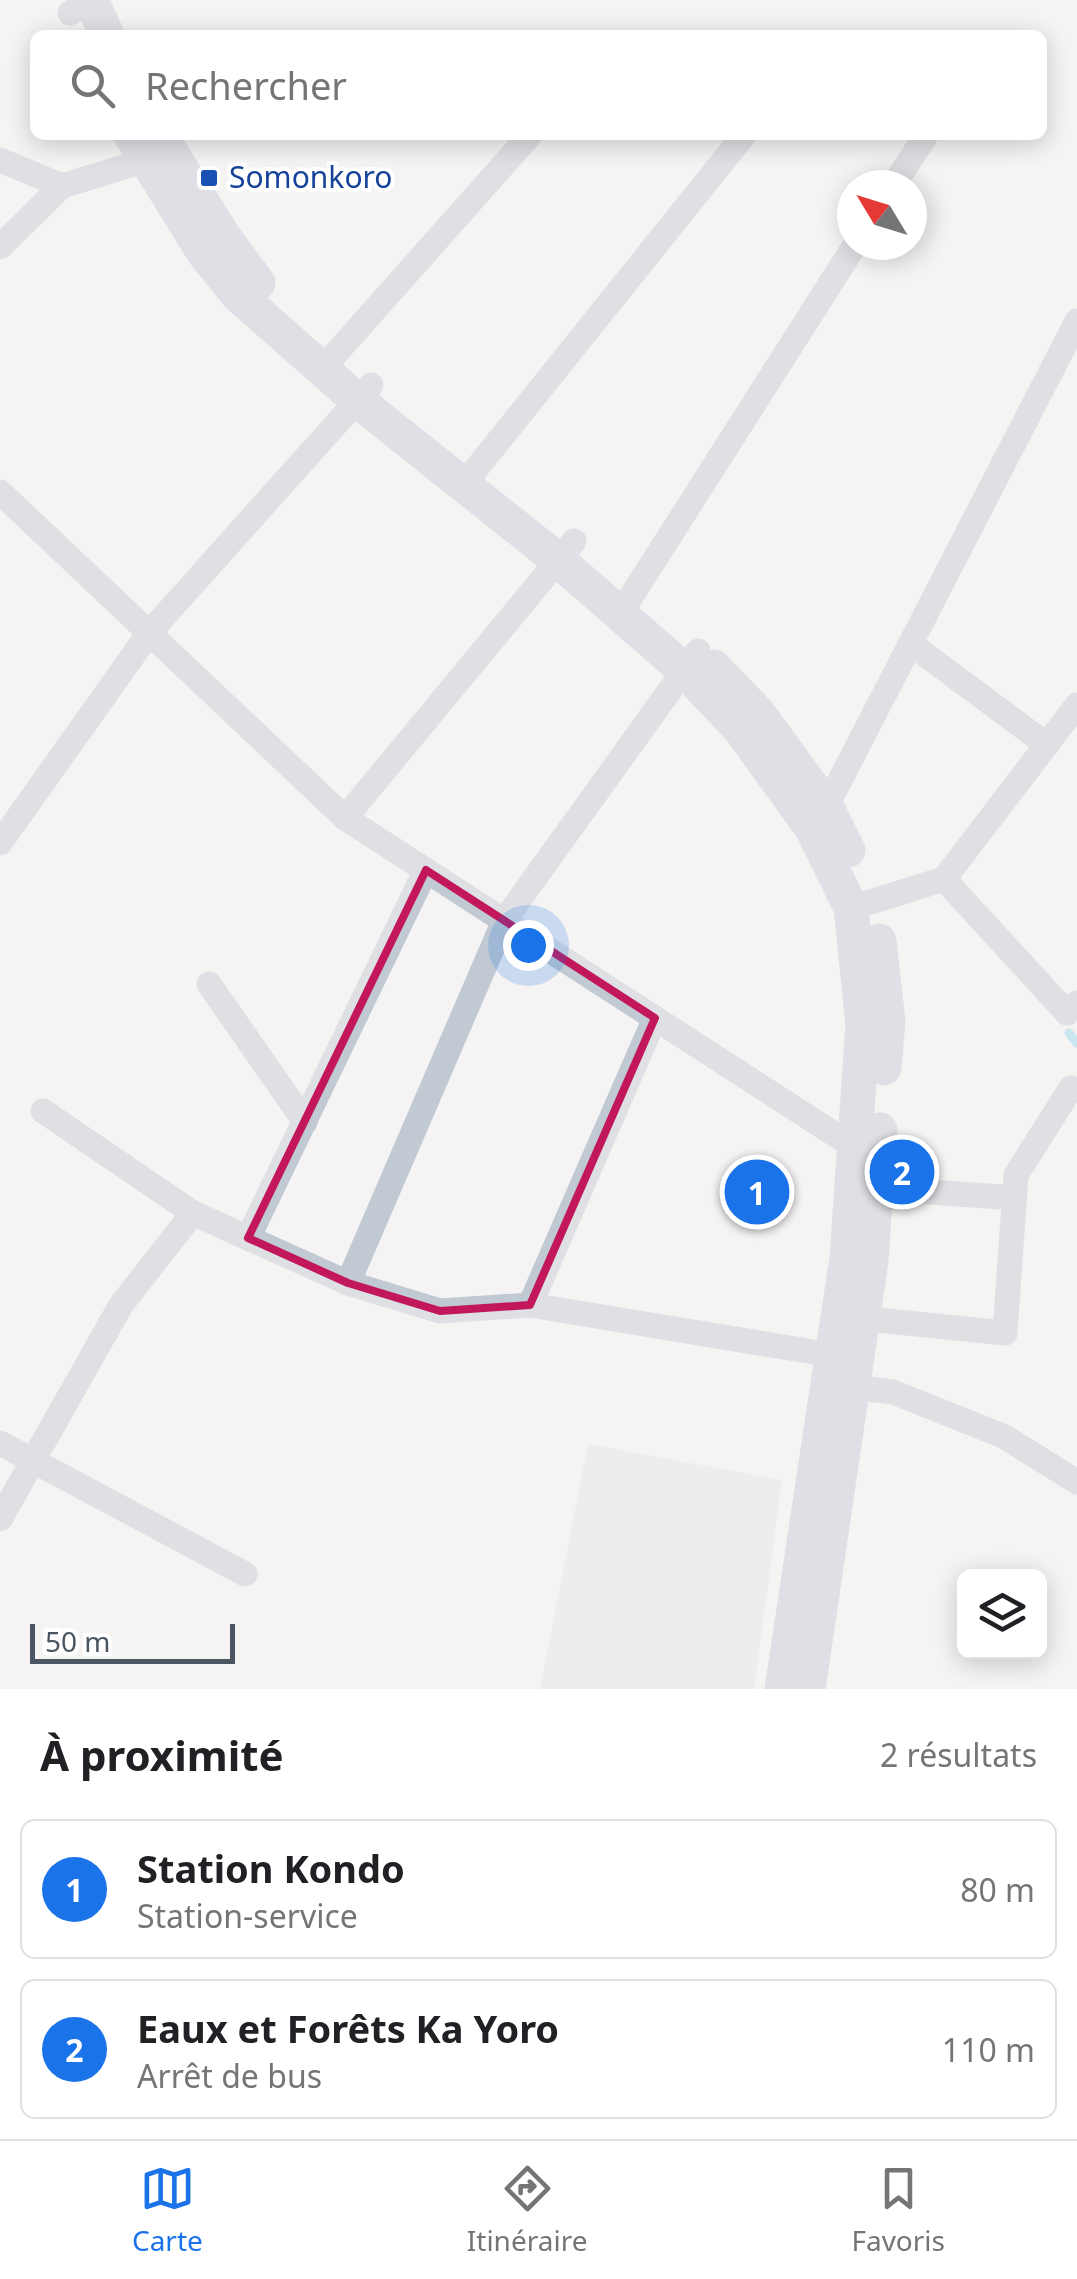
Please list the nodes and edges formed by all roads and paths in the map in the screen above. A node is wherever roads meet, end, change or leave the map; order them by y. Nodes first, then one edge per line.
1 (82, 8) edge
2 (102, 30) edge
3 (526, 140) edge
4 (740, 140) edge
5 (923, 140) edge
6 (152, 146) edge
7 (0, 160) edge
8 (904, 170) edge
9 (62, 186) junction
10 (0, 248) edge
11 (846, 260) edge
12 (1077, 321) edge
13 (329, 361) junction
14 (364, 392) junction
15 (471, 476) junction
16 (0, 492) edge
17 (566, 550) junction
18 (626, 604) junction
19 (149, 632) junction
20 (911, 644) junction
21 (691, 661) junction
22 (1077, 705) edge
23 (1047, 745) junction
24 (346, 818) junction
25 (820, 818) junction
26 (0, 843) edge
27 (426, 870) junction
28 (944, 879) junction
29 (863, 905) junction
30 (504, 921) junction
31 (209, 984) dead end
32 (1077, 1003) edge
33 (655, 1018) junction
34 (1070, 1088) dead end
35 (43, 1111) dead end
36 (304, 1122) junction
37 (865, 1171) junction
38 (1015, 1198) junction
39 (193, 1213) junction
40 (248, 1238) junction
41 (348, 1284) junction
42 (530, 1305) junction
43 (850, 1317) junction
44 (838, 1375) junction
45 (0, 1443) edge
46 (34, 1461) junction
47 (1077, 1482) edge
48 (0, 1518) edge
49 (245, 1574) dead end
50 (782, 1689) edge
51 (808, 1689) edge

1 - 2 main road
3 - 13 street
4 - 15 street
5 - 8 street
6 - 9 street
6 - 13 main road
7 - 9 street
9 - 10 street
11 - 18 street
12 - 20 street
13 - 14 main road
14 - 15 main road
14 - 19 street
15 - 17 main road
16 - 19 street
17 - 18 main road
17 - 24 street
18 - 21 main road
19 - 24 street
19 - 26 street
20 - 23 street
20 - 25 street
21 - 25 main road
21 - 30 street
22 - 23 street
23 - 28 street
24 - 27 street
25 - 29 main road
27 - 30 street
27 - 36 street
28 - 29 street
28 - 32 street
29 - 37 main road
30 - 33 street
30 - 41 street
31 - 36 street
33 - 37 street
33 - 42 street
34 - 38 street
35 - 39 street
36 - 40 street
37 - 38 street
37 - 43 main road
38 - 43 street
39 - 40 street
39 - 46 street
40 - 41 street
41 - 42 street
42 - 44 street
43 - 44 main road
44 - 47 street
44 - 50 main road
44 - 51 main road
45 - 46 street
46 - 48 street
46 - 49 street

